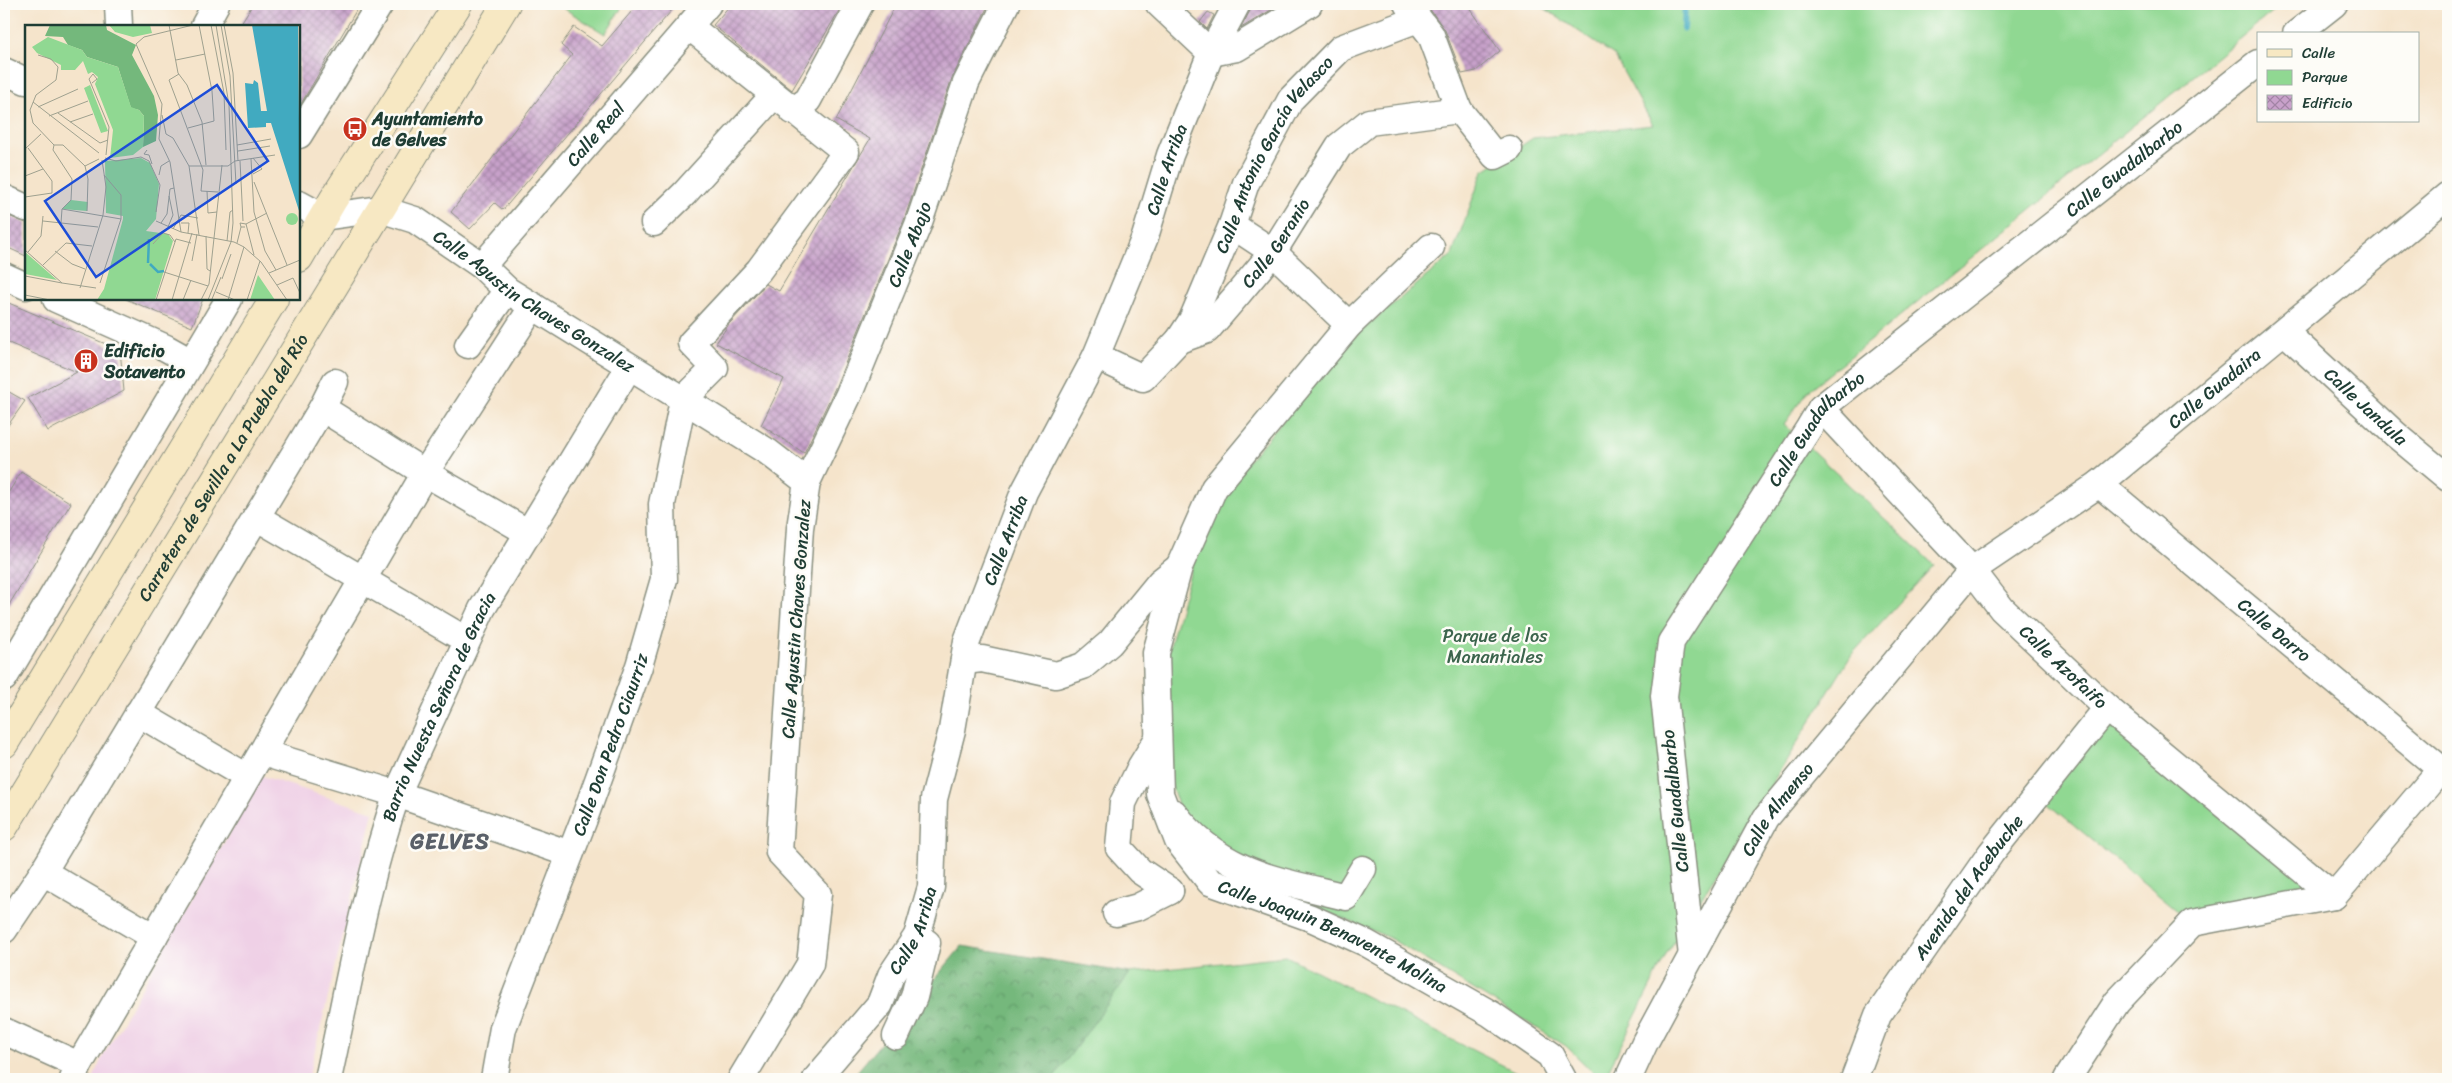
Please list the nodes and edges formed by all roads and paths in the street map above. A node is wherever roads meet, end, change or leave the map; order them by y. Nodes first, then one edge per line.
1 (118, 4) edge
2 (216, 4) edge
3 (380, 4) edge
4 (458, 4) edge
5 (506, 4) edge
6 (708, 4) edge
7 (860, 4) edge
8 (1006, 4) edge
9 (1159, 4) edge
10 (1237, 4) edge
11 (1309, 4) edge
12 (2334, 4) edge
13 (1412, 11) edge
14 (119, 25) edge
15 (205, 25) edge
16 (690, 27) junction
17 (2299, 32) edge
18 (1211, 53) junction
19 (2257, 64) edge
20 (4, 70) edge
21 (25, 80) edge
22 (784, 103) junction
23 (1459, 110) junction
24 (300, 133) edge
25 (1502, 153) dead end
26 (2448, 195) edge
27 (4, 198) edge
28 (300, 205) edge
29 (25, 208) edge
30 (380, 210) junction
31 (323, 217) junction
32 (654, 223) dead end
33 (1232, 224) junction
34 (1431, 247) dead end
35 (1273, 252) junction
36 (300, 256) edge
37 (482, 266) junction
38 (4, 276) edge
39 (25, 286) edge
40 (507, 290) junction
41 (58, 300) edge
42 (228, 300) edge
43 (273, 300) edge
44 (532, 306) junction
45 (1349, 325) junction
46 (2285, 332) junction
47 (1179, 340) junction
48 (468, 345) dead end
49 (1096, 356) junction
50 (192, 362) junction
51 (629, 367) junction
52 (335, 382) dead end
53 (683, 400) junction
54 (322, 408) junction
55 (1821, 408) junction
56 (425, 473) junction
57 (2448, 478) edge
58 (807, 482) junction
59 (2099, 484) junction
60 (256, 518) junction
61 (529, 533) junction
62 (1179, 567) junction
63 (1972, 570) junction
64 (363, 580) junction
65 (466, 640) junction
66 (964, 661) junction
67 (4, 678) edge
68 (2107, 708) junction
69 (138, 713) junction
70 (1157, 740) junction
71 (4, 744) edge
72 (263, 753) junction
73 (2445, 772) edge
74 (247, 777) junction
75 (397, 794) junction
76 (1160, 794) junction
77 (4, 827) edge
78 (570, 854) junction
79 (1363, 869) dead end
80 (42, 872) junction
81 (2334, 896) junction
82 (1116, 913) dead end
83 (4, 930) edge
84 (154, 936) junction
85 (917, 936) junction
86 (1692, 956) junction
87 (4, 1031) edge
88 (896, 1036) dead end
89 (76, 1072) edge
90 (328, 1079) edge
91 (494, 1079) edge
92 (741, 1079) edge
93 (816, 1079) edge
94 (1563, 1079) edge
95 (1628, 1079) edge
96 (1854, 1079) edge
97 (2067, 1079) edge

1 - 14 street
2 - 15 street
3 - 24 street
4 - 31 main road
5 - 30 main road, Carretera de Sevilla a La Puebla del Río
6 - 16 street, Calle Real
7 - 22 street
8 - 58 street, Calle Abajo
9 - 18 street
10 - 18 street, Calle Arriba
11 - 18 street
12 - 17 street
13 - 23 street
13 - 33 street, Calle Antonio García Velasco
16 - 22 street
16 - 37 street, Calle Real
18 - 49 street, Calle Arriba
19 - 55 street, Calle Guadalbarbo
20 - 21 street
22 - 32 street
22 - 53 street
23 - 25 street
23 - 35 street, Calle Geranio
26 - 46 street, Calle Guadaira
27 - 29 street
28 - 31 street
30 - 31 street
30 - 37 street, Calle Agustin Chaves Gonzalez
30 - 77 main road, Carretera de Sevilla a La Puebla del Río
31 - 36 main road
33 - 35 street
33 - 47 street, Calle Antonio García Velasco
34 - 45 street, Calle Joaquin Benavente Molina
35 - 45 street
35 - 47 street, Calle Geranio
37 - 40 street, Calle Agustin Chaves Gonzalez
38 - 39 street
40 - 44 street, Calle Agustin Chaves Gonzalez
40 - 48 street
41 - 50 street
42 - 50 street
43 - 71 main road
44 - 51 street, Calle Agustin Chaves Gonzalez
44 - 56 street
45 - 62 street, Calle Joaquin Benavente Molina
46 - 57 street, Calle Jandula
46 - 59 street, Calle Guadaira
47 - 49 street, Calle Geranio
49 - 66 street, Calle Arriba
50 - 67 street
51 - 53 street, Calle Agustin Chaves Gonzalez
51 - 61 street, Barrio Nuesta Señora de Gracia
52 - 54 street
53 - 58 street, Calle Agustin Chaves Gonzalez
53 - 78 street, Calle Don Pedro Ciaurriz
54 - 56 street
54 - 60 street
55 - 63 street, Calle Azofaifo
55 - 86 street, Calle Guadalbarbo
56 - 61 street
56 - 64 street
58 - 92 street, Calle Agustin Chaves Gonzalez
59 - 63 street, Calle Guadaira
59 - 73 street, Calle Darro
60 - 64 street
60 - 69 street
61 - 65 street, Barrio Nuesta Señora de Gracia
62 - 66 street
62 - 70 street, Calle Joaquin Benavente Molina
63 - 68 street, Calle Azofaifo
63 - 86 street, Calle Almenso
64 - 65 street
64 - 72 street
65 - 75 street, Barrio Nuesta Señora de Gracia
66 - 85 street, Calle Arriba
68 - 81 street, Calle Azofaifo
68 - 96 street, Avenida del Acebuche
69 - 74 street
69 - 80 street
70 - 76 street, Calle Joaquin Benavente Molina
70 - 82 street
72 - 74 street
72 - 75 street
73 - 81 street
74 - 84 street
75 - 78 street
75 - 90 street, Barrio Nuesta Señora de Gracia
76 - 79 street
76 - 94 street, Calle Joaquin Benavente Molina
78 - 91 street, Calle Don Pedro Ciaurriz
80 - 83 street
80 - 84 street
81 - 97 street
84 - 89 street
85 - 88 street
85 - 93 street, Calle Arriba
86 - 95 street, Calle Almenso
87 - 89 street

